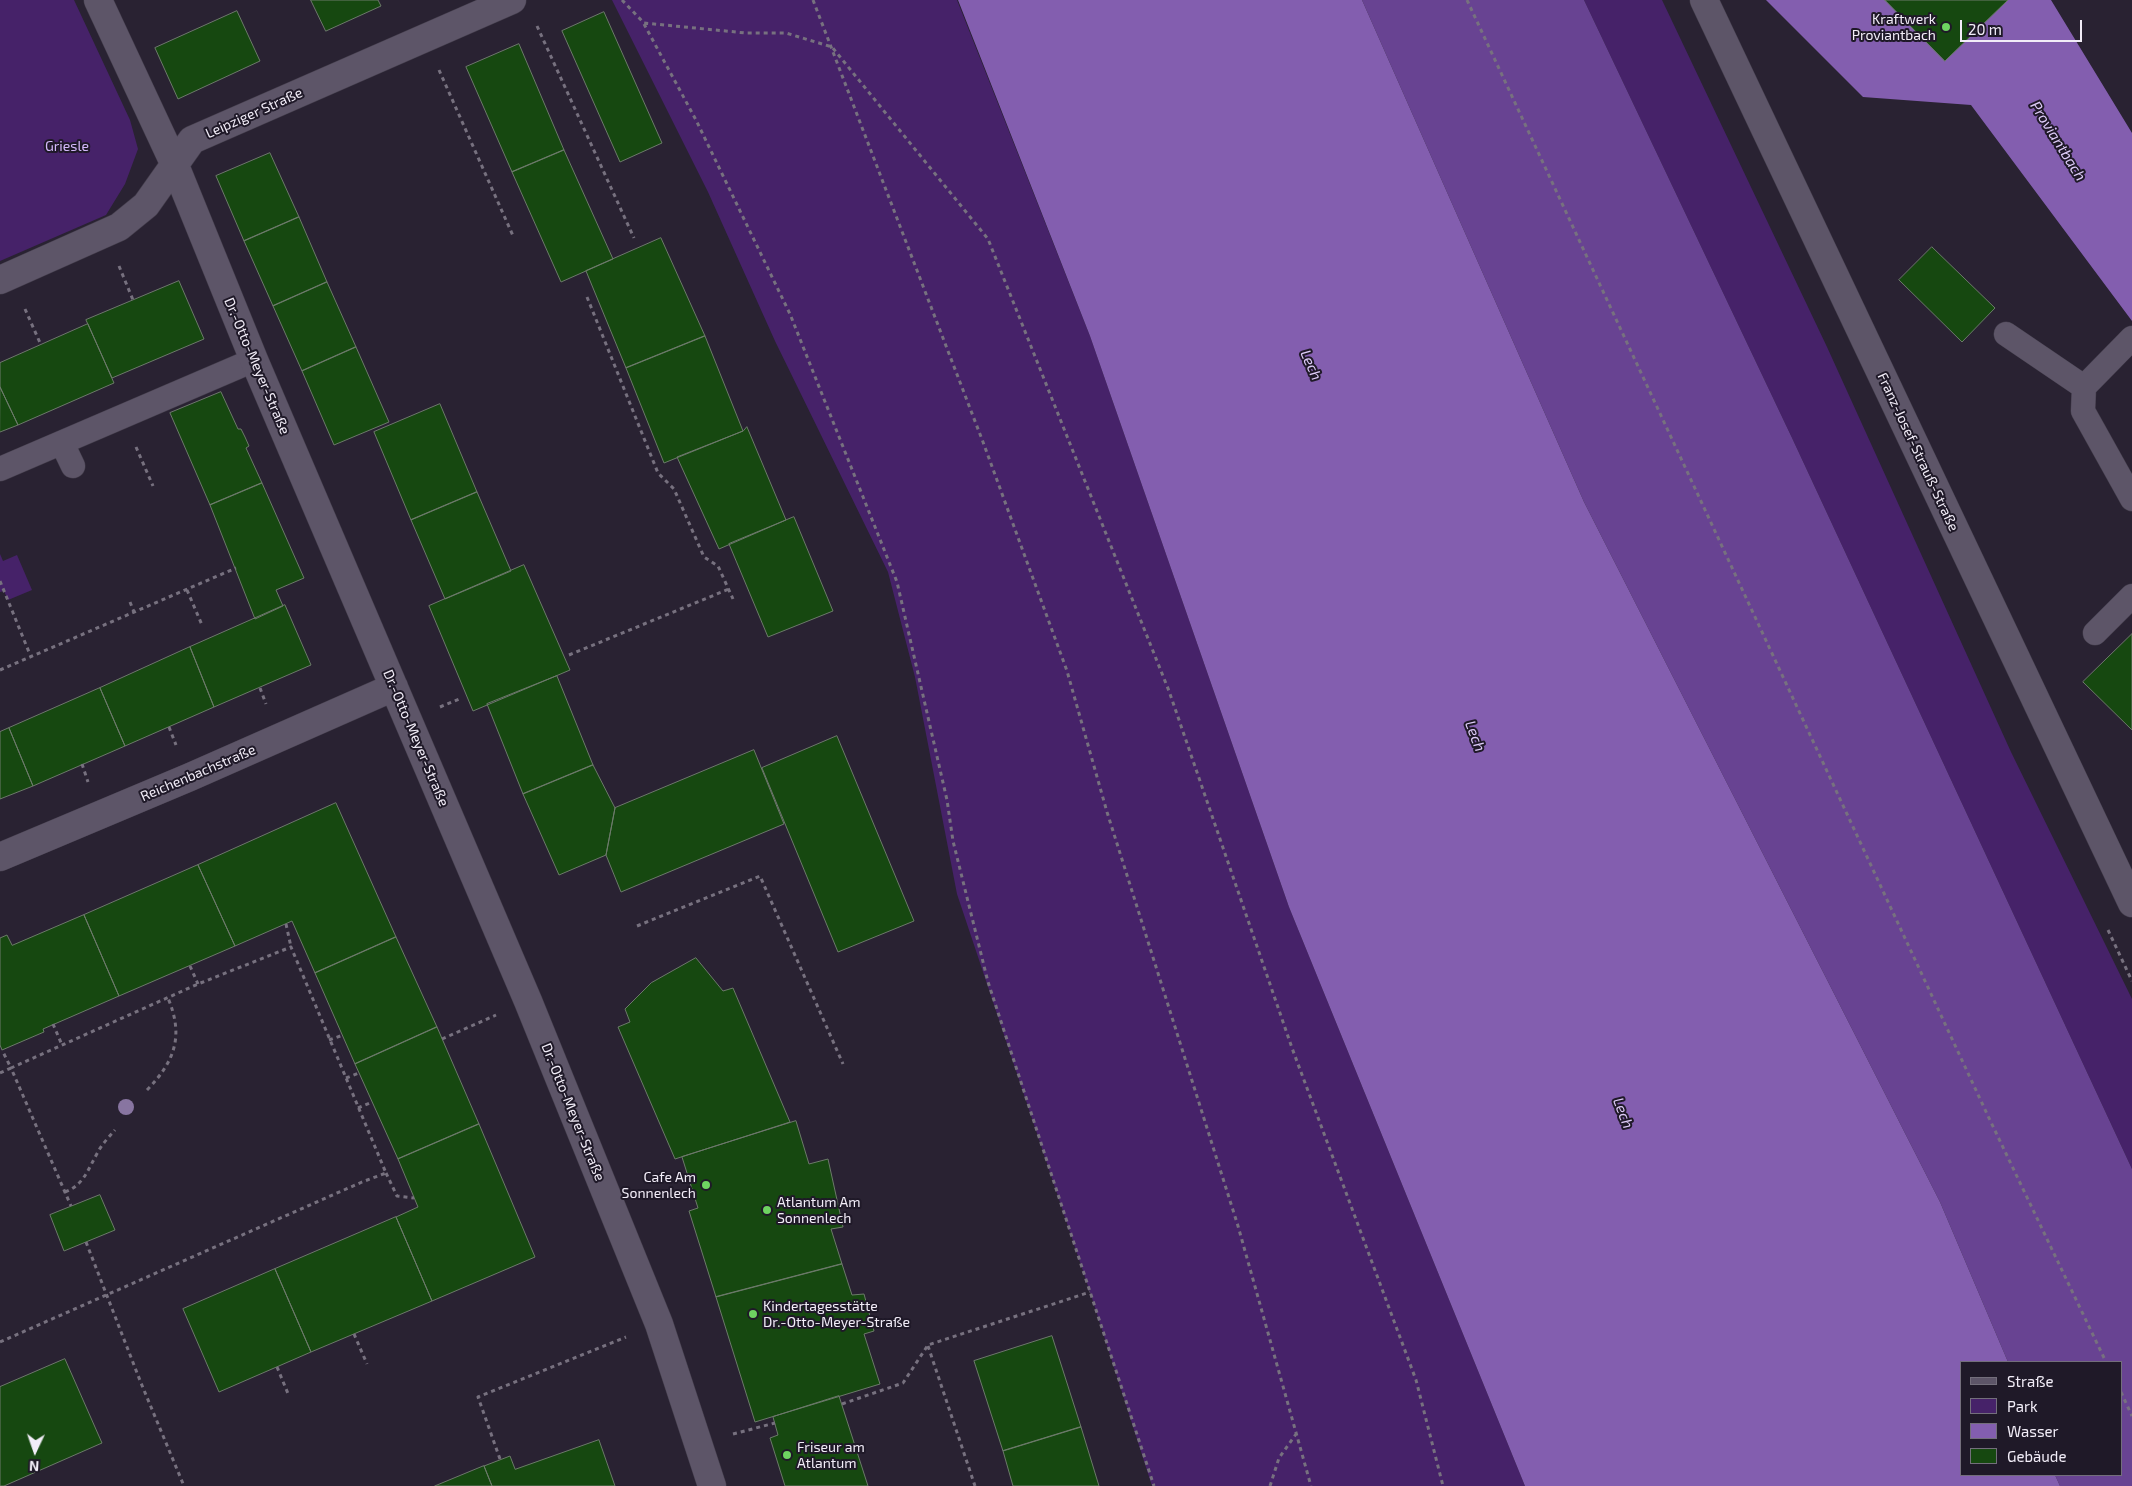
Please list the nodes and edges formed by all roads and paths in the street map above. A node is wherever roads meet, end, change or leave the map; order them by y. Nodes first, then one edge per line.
1 (98, 0) edge
2 (512, 0) edge
3 (622, 0) edge
4 (813, 0) edge
5 (1467, 0) edge
6 (1704, 0) edge
7 (533, 17) dead end
8 (644, 23) junction
9 (424, 38) junction
10 (832, 47) junction
11 (174, 162) junction
12 (514, 238) dead end
13 (634, 238) dead end
14 (0, 280) edge
15 (587, 298) dead end
16 (2006, 334) dead end
17 (2132, 338) edge
18 (254, 360) junction
19 (2084, 387) junction
20 (122, 416) junction
21 (62, 443) junction
22 (73, 466) dead end
23 (0, 468) edge
24 (153, 486) dead end
25 (2132, 499) edge
26 (236, 568) dead end
27 (0, 580) edge
28 (187, 590) junction
29 (729, 590) junction
30 (2132, 596) edge
31 (733, 599) dead end
32 (130, 602) dead end
33 (134, 612) junction
34 (202, 625) dead end
35 (2095, 633) dead end
36 (569, 656) dead end
37 (31, 657) junction
38 (0, 670) edge
39 (394, 687) junction
40 (0, 857) edge
41 (2132, 903) edge
42 (286, 924) dead end
43 (637, 926) dead end
44 (291, 947) junction
45 (190, 966) dead end
46 (198, 984) junction
47 (168, 998) junction
48 (528, 1001) junction
49 (53, 1024) dead end
50 (343, 1035) dead end
51 (442, 1038) dead end
52 (330, 1040) junction
53 (62, 1045) junction
54 (2, 1050) dead end
55 (843, 1064) dead end
56 (11, 1068) junction
57 (0, 1073) edge
58 (359, 1073) dead end
59 (346, 1078) junction
60 (147, 1090) dead end
61 (372, 1102) dead end
62 (358, 1108) junction
63 (115, 1130) dead end
64 (386, 1174) junction
65 (65, 1192) junction
66 (414, 1198) dead end
67 (71, 1206) dead end
68 (86, 1242) dead end
69 (1090, 1292) junction
70 (108, 1295) junction
71 (659, 1324) junction
72 (354, 1334) dead end
73 (0, 1342) edge
74 (928, 1345) junction
75 (2106, 1361) edge
76 (367, 1364) dead end
77 (277, 1367) dead end
78 (2122, 1394) edge
79 (289, 1396) dead end
80 (842, 1404) dead end
81 (2132, 1416) edge
82 (775, 1423) dead end
83 (1296, 1433) junction
84 (698, 1443) junction
85 (500, 1459) dead end
86 (184, 1486) edge
87 (712, 1486) edge
88 (975, 1486) edge
89 (1154, 1486) edge
90 (1270, 1486) edge
91 (1311, 1486) edge
92 (1443, 1486) edge

1 - 11 street, Dr.-Otto-Meyer-Straße
2 - 9 street, Leipziger Straße
3 - 8 path
4 - 10 path
5 - 75 path
6 - 41 street, Franz-Josef-Strauß-Straße
7 - 13 path
8 - 10 path
8 - 69 path
9 - 11 street, Leipziger Straße
9 - 12 path
10 - 83 path
10 - 92 path
11 - 14 street, Leipziger Straße
11 - 18 street, Dr.-Otto-Meyer-Straße
15 - 29 path
16 - 19 lane
17 - 19 lane
18 - 20 lane
18 - 39 street, Dr.-Otto-Meyer-Straße
19 - 25 lane
20 - 21 lane
20 - 24 path
21 - 22 lane
21 - 23 lane
26 - 28 path
27 - 37 path
28 - 33 path
28 - 34 path
29 - 31 path
29 - 36 path
30 - 35 lane
32 - 33 path
33 - 37 path
37 - 38 path
39 - 40 street, Reichenbachstraße
39 - 48 street, Dr.-Otto-Meyer-Straße
42 - 44 path
43 - 55 path
44 - 46 path
44 - 52 path
45 - 46 path
46 - 47 path
47 - 53 path
47 - 60 path
48 - 51 path
48 - 71 street, Dr.-Otto-Meyer-Straße
49 - 53 path
50 - 52 path
52 - 59 path
53 - 56 path
54 - 56 path
56 - 57 path
56 - 65 path
58 - 59 path
59 - 62 path
61 - 62 path
62 - 64 path
63 - 65 path
64 - 66 path
64 - 70 path
65 - 67 path
68 - 70 path
69 - 74 path
69 - 89 path
70 - 73 path
70 - 86 path
71 - 84 street, Dr.-Otto-Meyer-Straße
71 - 85 path
72 - 76 path
74 - 80 path
74 - 88 path
77 - 79 path
78 - 81 path
82 - 84 path
83 - 90 path
83 - 91 path
84 - 87 street, Dr.-Otto-Meyer-Straße

